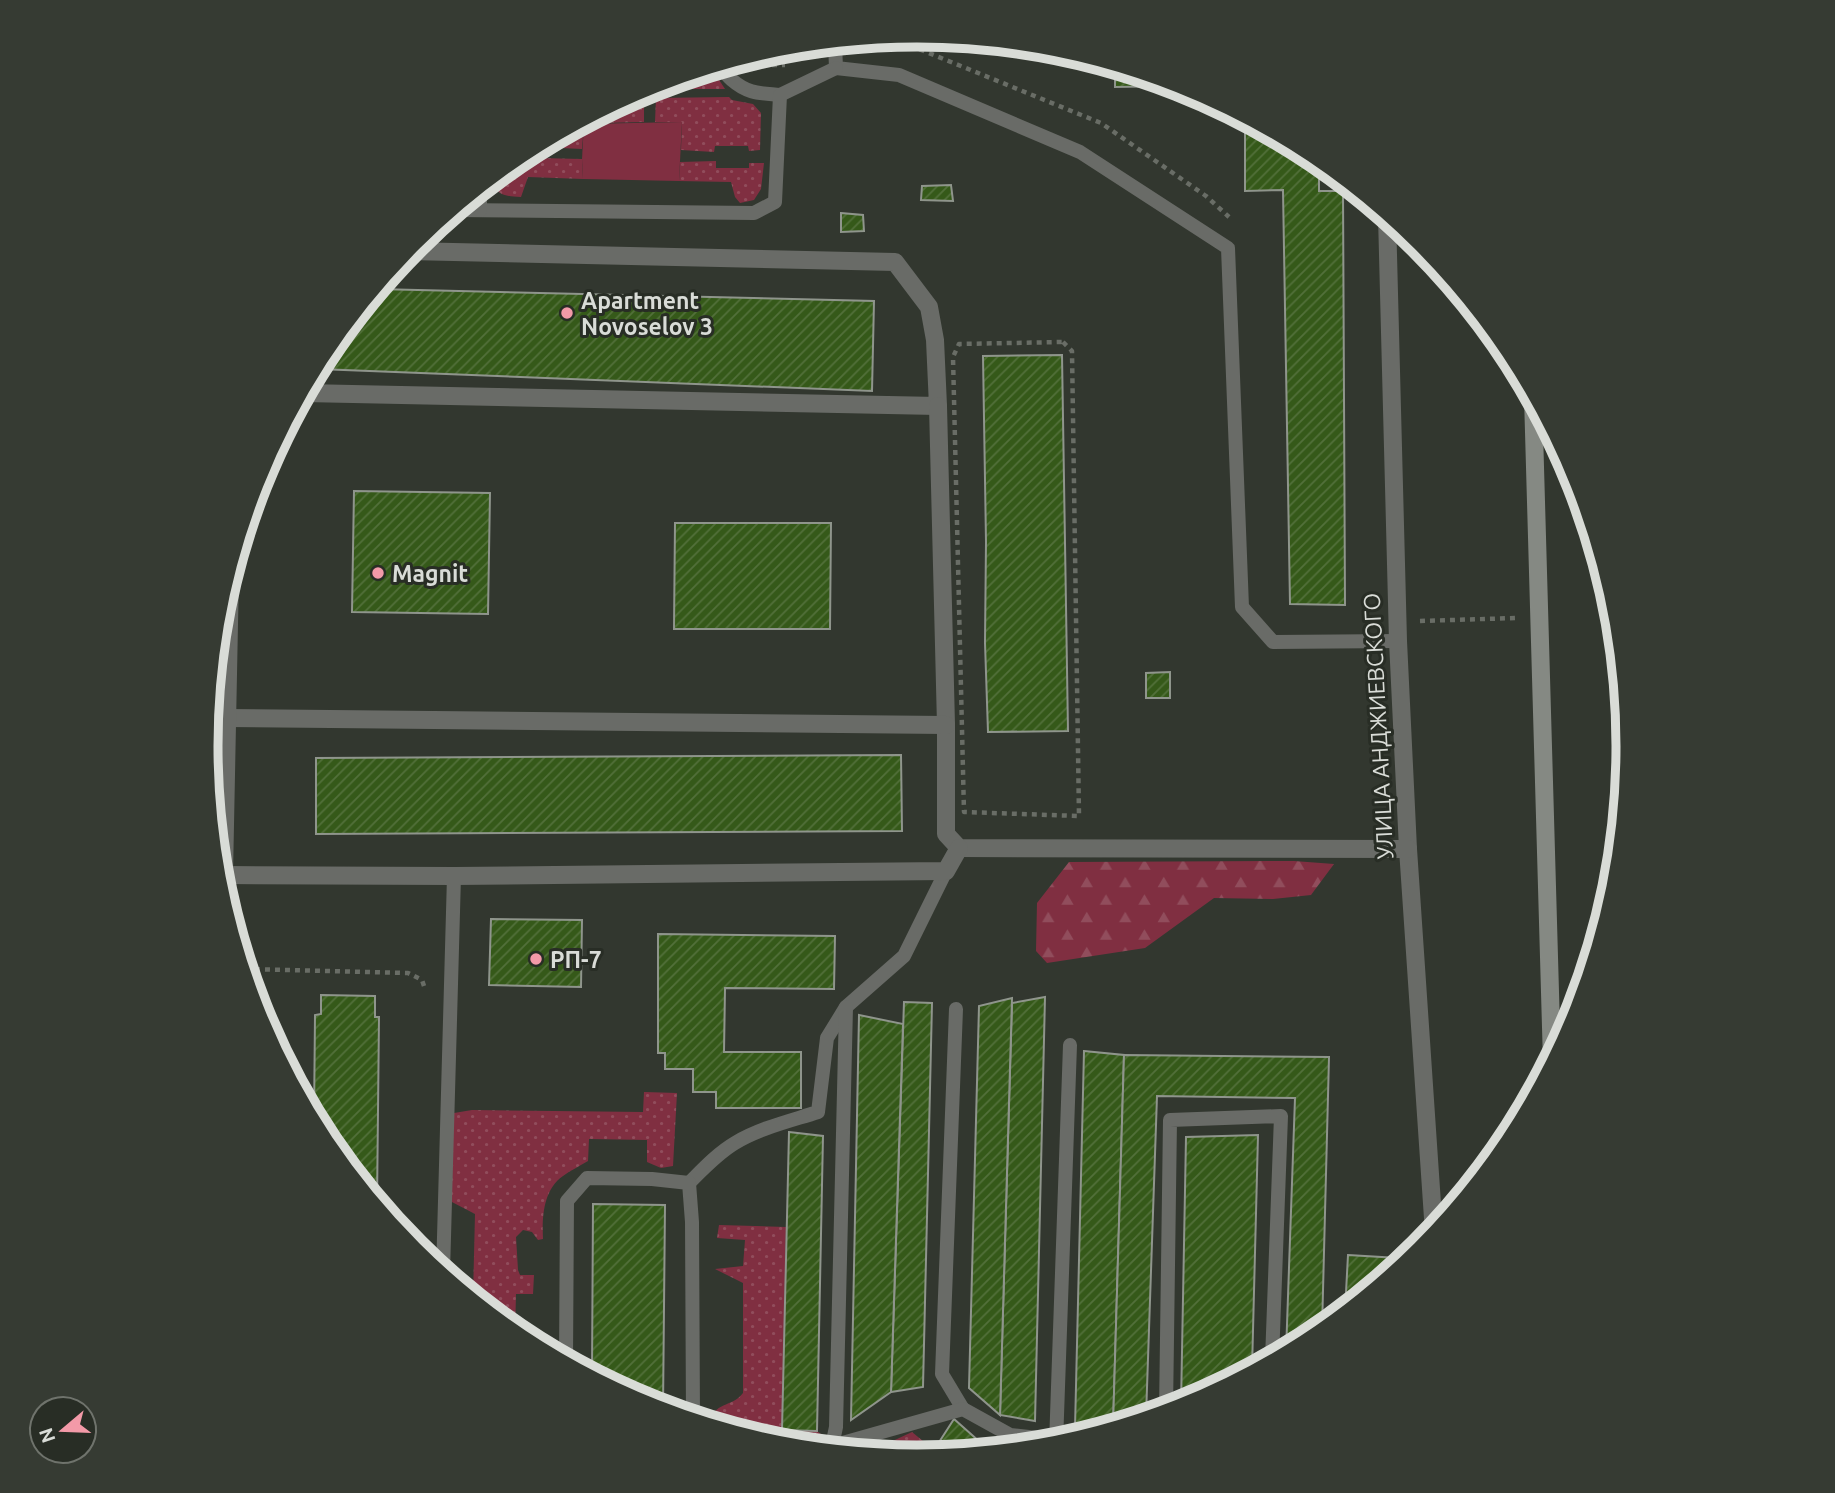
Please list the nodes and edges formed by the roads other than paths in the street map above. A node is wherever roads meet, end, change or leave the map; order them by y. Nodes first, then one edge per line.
1 (835, 52) edge
2 (836, 68) junction
3 (726, 74) edge
4 (780, 95) junction
5 (480, 202) edge
6 (470, 210) edge
7 (480, 210) junction
8 (1387, 229) edge
9 (424, 251) edge
10 (314, 393) edge
11 (938, 405) junction
12 (1535, 418) edge
13 (228, 630) edge
14 (1398, 641) junction
15 (226, 718) junction
16 (946, 725) junction
17 (224, 836) edge
18 (959, 848) junction
19 (1408, 849) junction
20 (946, 871) junction
21 (454, 876) junction
22 (232, 884) edge
23 (846, 1007) junction
24 (956, 1009) dead end
25 (1551, 1042) edge
26 (1070, 1045) dead end
27 (690, 1183) junction
28 (1433, 1219) edge
29 (443, 1260) edge
30 (1272, 1349) edge
31 (566, 1351) edge
32 (1166, 1400) edge
33 (693, 1409) edge
34 (963, 1409) junction
35 (1061, 1430) edge
36 (1025, 1437) edge
37 (832, 1441) edge
38 (850, 1442) edge

1 - 2 lane
2 - 4 lane
2 - 14 lane
3 - 4 lane
4 - 7 lane
5 - 7 lane
6 - 7 lane
8 - 14 street, УЛИЦА АНДЖИЕВСКОГО
9 - 11 street
10 - 11 street
11 - 16 street
12 - 25 street
13 - 15 street
14 - 19 street, УЛИЦА АНДЖИЕВСКОГО
15 - 16 street
15 - 17 street
16 - 18 street
18 - 19 street
18 - 20 street
19 - 28 street, УЛИЦА АНДЖИЕВСКОГО
20 - 21 street
20 - 23 lane
21 - 22 street
21 - 29 lane
23 - 27 lane
23 - 37 lane
24 - 34 lane
26 - 35 lane
27 - 31 lane
27 - 33 lane
30 - 32 lane
34 - 36 lane
34 - 38 lane

